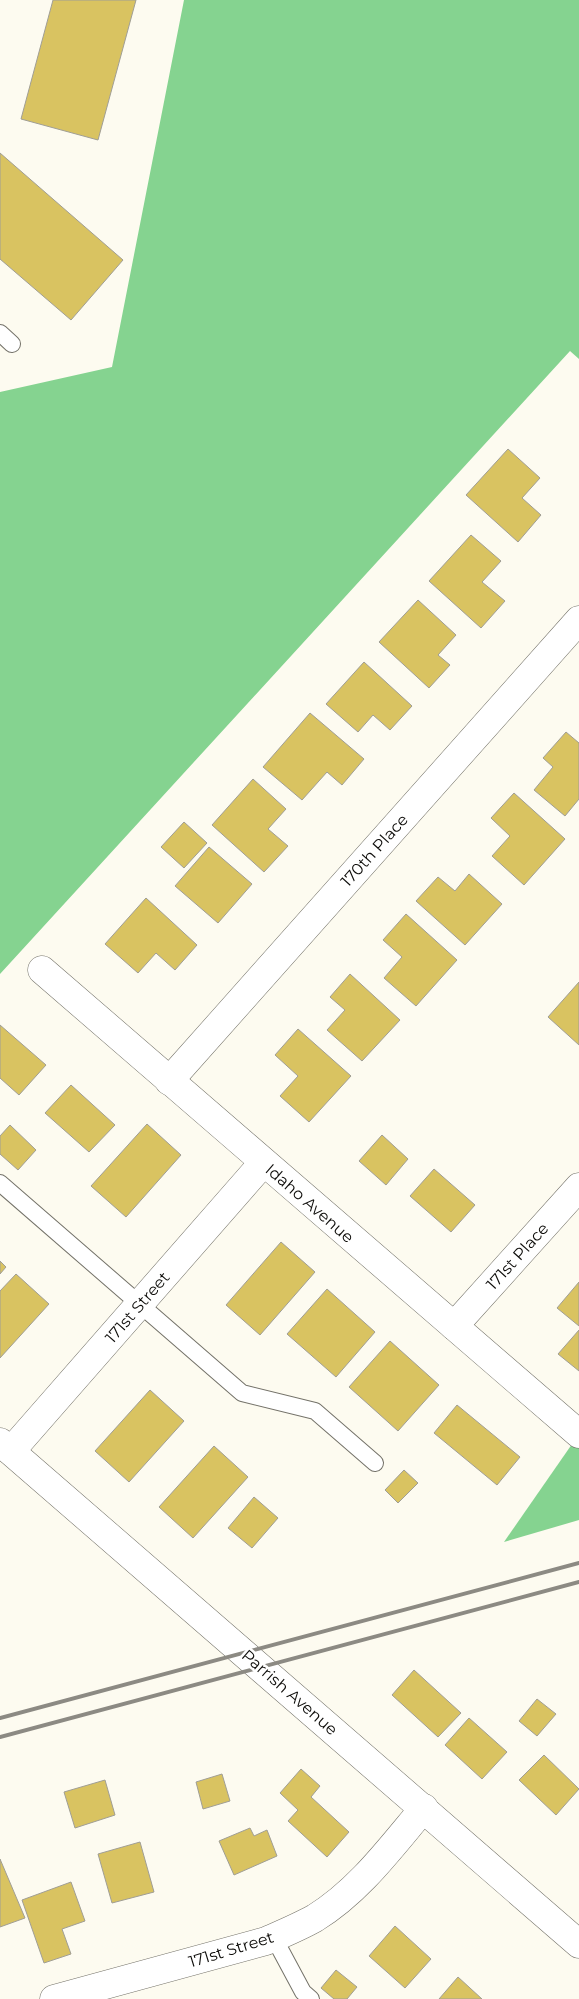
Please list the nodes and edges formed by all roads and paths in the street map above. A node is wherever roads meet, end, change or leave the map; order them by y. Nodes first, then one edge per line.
1 (579, 620) edge
2 (42, 970) dead end
3 (169, 1081) junction
4 (263, 1163) junction
5 (0, 1182) edge
6 (579, 1187) edge
7 (140, 1304) junction
8 (454, 1326) junction
9 (579, 1434) edge
10 (4, 1451) edge
11 (375, 1463) dead end
12 (424, 1808) junction
13 (274, 1938) junction
14 (579, 1944) edge
15 (54, 1999) edge
16 (311, 1999) edge

1 - 3 street, 170th Place
2 - 3 street, Idaho Avenue
3 - 4 street, Idaho Avenue
4 - 7 street, 171st Street
4 - 8 street, Idaho Avenue
5 - 7 lane
6 - 8 street, 171st Place
7 - 10 street, 171st Street
7 - 11 lane
8 - 9 street, Idaho Avenue
10 - 12 street, Parrish Avenue
12 - 13 street, 171st Street
12 - 14 street, Parrish Avenue
13 - 15 street, 171st Street
13 - 16 lane

